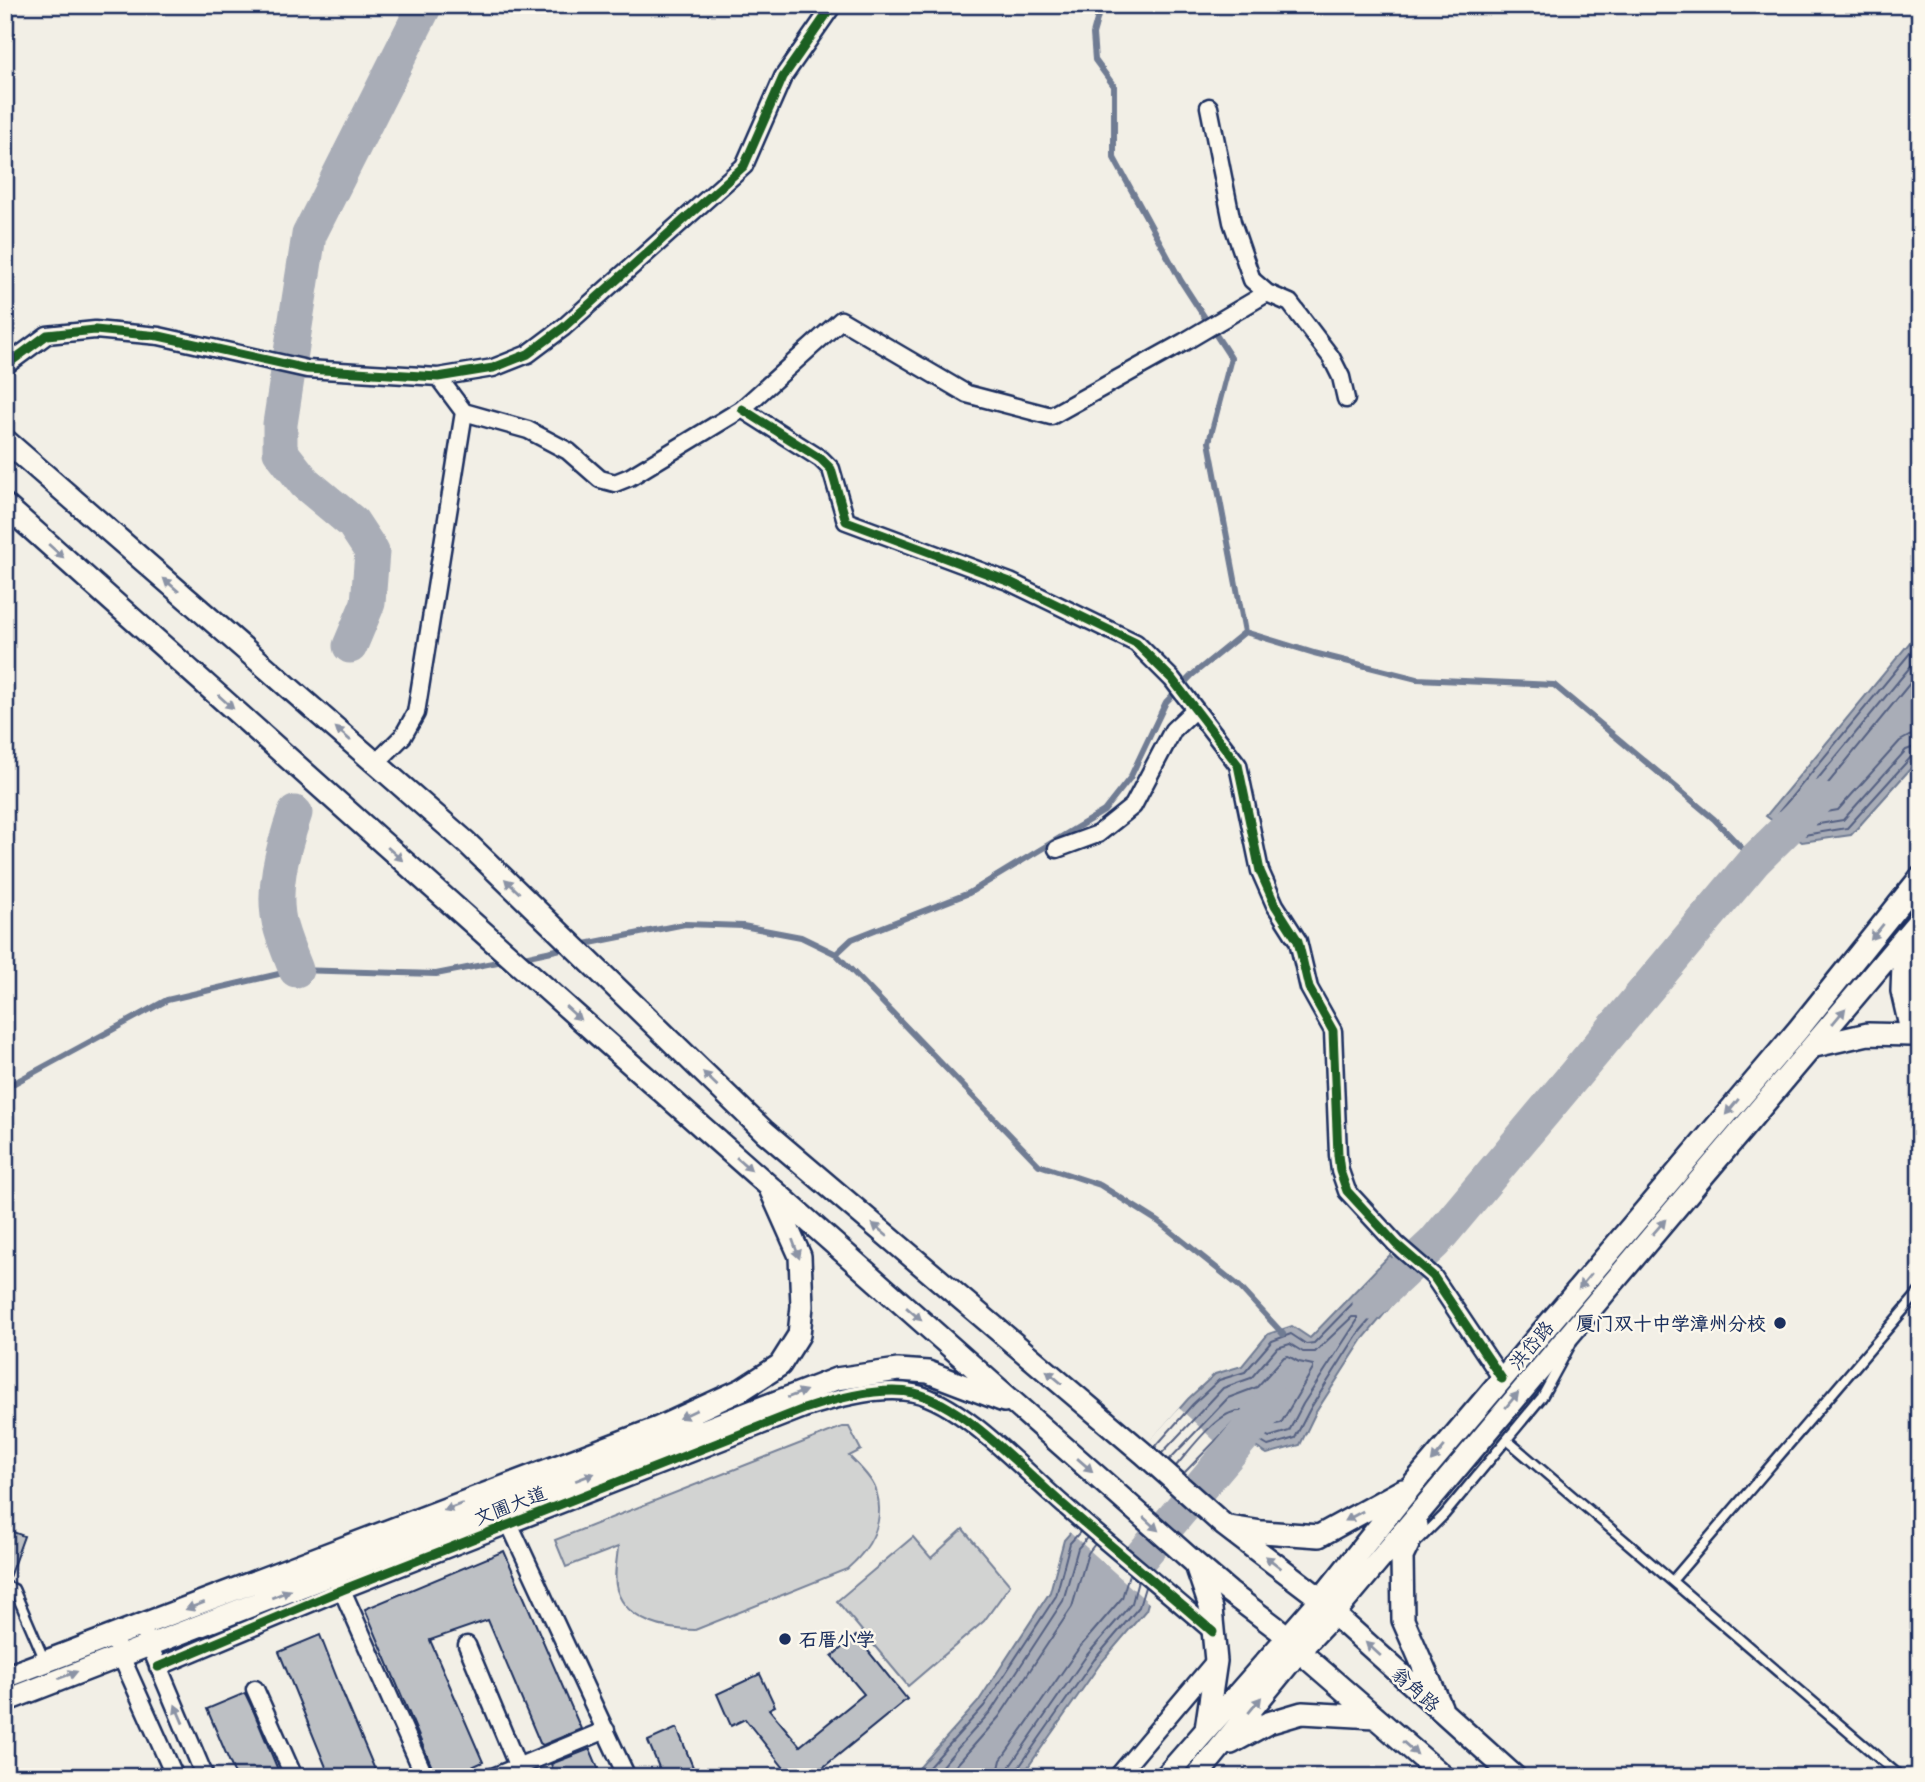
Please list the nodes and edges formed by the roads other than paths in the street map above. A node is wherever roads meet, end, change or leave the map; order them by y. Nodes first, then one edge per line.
1 (833, 5) edge
2 (1209, 107) dead end
3 (1267, 293) junction
4 (5, 366) edge
5 (438, 377) junction
6 (1346, 399) dead end
7 (742, 409) junction
8 (464, 412) junction
9 (5, 440) edge
10 (5, 505) edge
11 (1191, 706) junction
12 (376, 763) junction
13 (1057, 849) dead end
14 (1920, 878) edge
15 (1920, 919) edge
16 (1904, 938) junction
17 (1815, 1046) junction
18 (769, 1186) junction
19 (1920, 1291) edge
20 (1584, 1314) junction
21 (1502, 1379) junction
22 (1020, 1408) junction
23 (1507, 1440) junction
24 (1414, 1483) junction
25 (1429, 1500) junction
26 (501, 1509) junction
27 (1225, 1526) junction
28 (1402, 1557) junction
29 (1195, 1563) junction
30 (338, 1581) junction
31 (1672, 1581) junction
32 (5, 1586) edge
33 (1327, 1606) junction
34 (141, 1625) junction
35 (1213, 1632) junction
36 (1293, 1644) junction
37 (467, 1645) dead end
38 (116, 1646) junction
39 (149, 1646) junction
40 (45, 1661) junction
41 (1216, 1661) junction
42 (158, 1667) junction
43 (5, 1677) edge
44 (255, 1689) dead end
45 (5, 1701) edge
46 (1445, 1715) junction
47 (1374, 1717) junction
48 (1206, 1728) junction
49 (606, 1730) junction
50 (1220, 1750) junction
51 (520, 1771) edge
52 (422, 1776) edge
53 (175, 1777) edge
54 (205, 1777) edge
55 (294, 1777) edge
56 (493, 1777) edge
57 (627, 1777) edge
58 (1117, 1777) edge
59 (1165, 1777) edge
60 (1196, 1777) edge
61 (1444, 1777) edge
62 (1515, 1777) edge
63 (1901, 1777) edge

1 - 5 street
2 - 3 street
3 - 6 street
3 - 7 street
4 - 5 street
5 - 8 street
7 - 8 street
7 - 11 street
8 - 12 street
12 -> 9 main road, 翁角路
10 -> 18 main road
11 - 13 street
11 - 21 street
27 -> 12 main road, 翁角路
14 -> 21 main road, 洪岱路
15 - 16 main road
17 -> 16 main road
16 - 17 main road
20 -> 17 main road
18 -> 22 main road
18 -> 26 main road, 文圃大道
19 - 31 lane
20 - 23 lane
25 -> 20 main road
21 -> 24 main road, 洪岱路
26 -> 22 main road, 文圃大道
22 -> 29 main road
23 - 28 lane
23 - 31 lane
24 -> 27 main road
24 - 33 main road, 洪岱路
25 - 28 main road
25 - 33 main road
26 - 30 main road, 文圃大道
26 -> 34 main road, 文圃大道
26 - 35 street
26 - 49 street
33 -> 27 main road, 翁角路
28 - 46 main road
29 - 35 main road
29 - 36 main road
39 -> 30 main road, 文圃大道
30 - 42 street
30 - 52 street
31 - 63 lane
32 - 40 lane
33 - 36 main road
46 -> 33 main road, 翁角路
34 - 38 main road, 文圃大道
34 - 39 street
35 - 41 main road
36 - 47 main road
36 - 48 main road
50 -> 36 main road
37 - 51 street
38 - 39 main road, 文圃大道
38 - 40 main road, 文圃大道
45 -> 38 main road, 文圃大道
38 - 53 street
39 - 42 street
40 - 43 main road, 文圃大道
41 - 48 main road
41 - 58 street
54 -> 42 street
44 - 55 street
46 - 62 main road, 翁角路
47 - 50 main road
47 -> 61 main road
48 - 59 main road
49 - 51 street
49 - 57 street
50 - 60 main road
51 - 56 street

